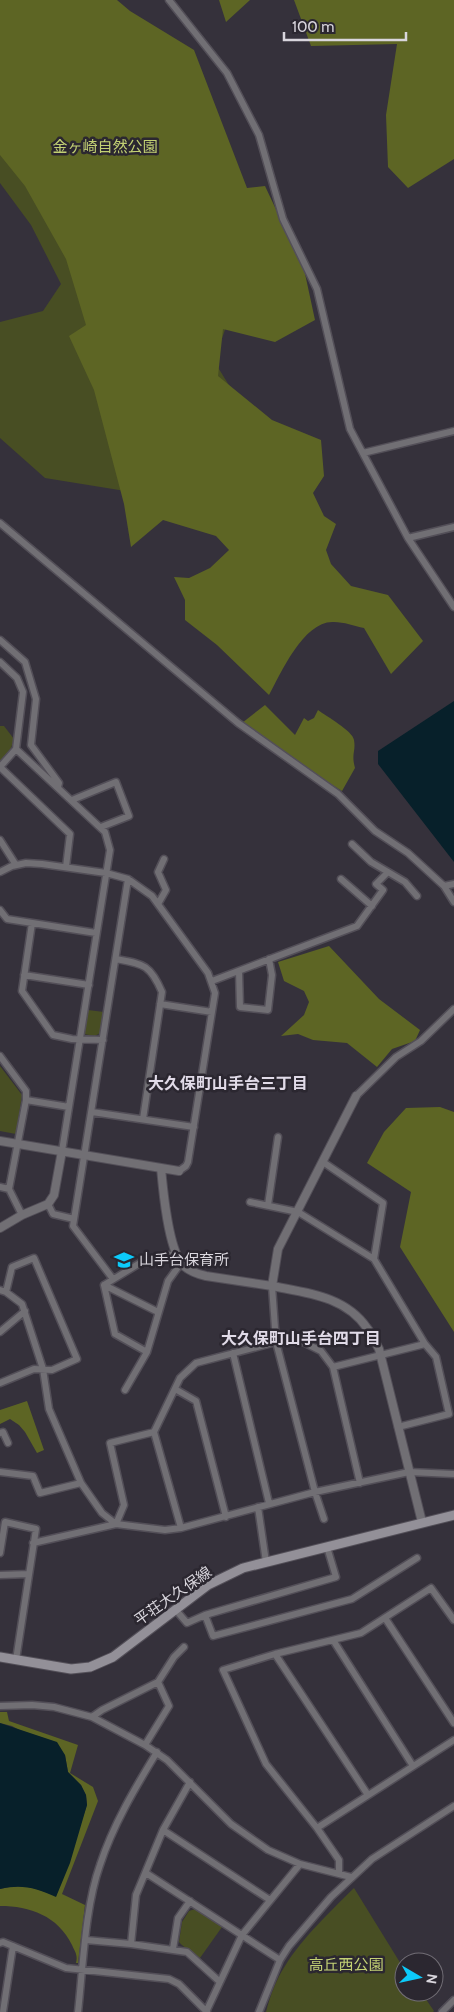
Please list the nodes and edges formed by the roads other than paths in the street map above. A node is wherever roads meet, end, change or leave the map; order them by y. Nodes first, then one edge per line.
1 (169, 0) edge
2 (454, 431) edge
3 (363, 453) junction
4 (0, 523) edge
5 (454, 528) edge
6 (408, 538) junction
7 (454, 607) edge
8 (0, 640) edge
9 (0, 662) edge
10 (16, 749) junction
11 (0, 767) edge
12 (58, 787) junction
13 (72, 800) junction
14 (100, 828) junction
15 (0, 840) edge
16 (352, 844) dead end
17 (164, 859) dead end
18 (16, 865) junction
19 (66, 867) junction
20 (0, 872) edge
21 (106, 872) junction
22 (388, 872) junction
23 (128, 879) junction
24 (341, 880) dead end
25 (454, 884) edge
26 (444, 886) junction
27 (417, 896) dead end
28 (454, 902) edge
29 (158, 904) junction
30 (372, 906) junction
31 (0, 910) edge
32 (32, 923) junction
33 (96, 933) junction
34 (116, 958) junction
35 (269, 959) junction
36 (239, 971) junction
37 (24, 975) junction
38 (212, 981) junction
39 (88, 985) junction
40 (160, 1004) junction
41 (454, 1009) edge
42 (212, 1012) junction
43 (80, 1038) junction
44 (103, 1040) junction
45 (0, 1056) edge
46 (356, 1096) joint
47 (26, 1100) junction
48 (69, 1107) junction
49 (92, 1112) junction
50 (144, 1119) junction
51 (194, 1127) junction
52 (278, 1137) dead end
53 (0, 1141) edge
54 (18, 1144) junction
55 (62, 1151) junction
56 (85, 1155) junction
57 (323, 1162) junction
58 (161, 1168) junction
59 (179, 1171) joint
60 (0, 1187) edge
61 (9, 1188) junction
62 (250, 1202) dead end
63 (48, 1204) junction
64 (268, 1205) junction
65 (298, 1212) junction
66 (22, 1215) junction
67 (74, 1219) junction
68 (0, 1228) edge
69 (176, 1254) junction
70 (374, 1259) junction
71 (181, 1263) junction
72 (113, 1279) junction
73 (104, 1285) junction
74 (272, 1286) junction
75 (3, 1291) edge
76 (25, 1311) junction
77 (158, 1312) junction
78 (0, 1332) edge
79 (276, 1342) junction
80 (425, 1344) junction
81 (147, 1352) junction
82 (233, 1353) junction
83 (380, 1356) junction
84 (334, 1367) junction
85 (42, 1369) junction
86 (0, 1383) edge
87 (175, 1389) junction
88 (125, 1390) dead end
89 (398, 1427) junction
90 (154, 1432) junction
91 (0, 1433) edge
92 (8, 1442) dead end
93 (0, 1472) edge
94 (409, 1472) junction
95 (454, 1474) edge
96 (360, 1482) junction
97 (81, 1483) junction
98 (315, 1492) junction
99 (269, 1503) junction
100 (258, 1507) junction
101 (454, 1514) edge
102 (226, 1517) junction
103 (324, 1519) dead end
104 (422, 1522) junction
105 (116, 1524) junction
106 (181, 1528) junction
107 (34, 1543) junction
108 (327, 1547) junction
109 (0, 1553) edge
110 (417, 1558) dead end
111 (266, 1562) junction
112 (29, 1574) junction
113 (0, 1575) edge
114 (174, 1609) junction
115 (205, 1614) junction
116 (385, 1618) junction
117 (454, 1620) edge
118 (333, 1640) junction
119 (184, 1647) dead end
120 (275, 1654) junction
121 (0, 1657) edge
122 (16, 1660) junction
123 (158, 1682) junction
124 (0, 1706) edge
125 (92, 1717) junction
126 (454, 1723) edge
127 (454, 1740) edge
128 (145, 1745) junction
129 (157, 1752) junction
130 (413, 1766) junction
131 (190, 1782) junction
132 (368, 1795) junction
133 (454, 1806) edge
134 (318, 1828) junction
135 (163, 1830) junction
136 (300, 1864) junction
137 (146, 1873) junction
138 (338, 1873) junction
139 (351, 1877) junction
140 (270, 1900) junction
141 (190, 1901) junction
142 (242, 1935) junction
143 (86, 1940) junction
144 (0, 1943) edge
145 (131, 1944) junction
146 (13, 1946) junction
147 (173, 1949) junction
148 (280, 1960) junction
149 (83, 1970) junction
150 (220, 1982) junction
151 (454, 2000) edge
152 (3, 2012) edge
153 (78, 2012) edge
154 (206, 2012) edge
155 (259, 2012) edge
156 (442, 2012) edge

1 - 3 street
2 - 3 street
3 - 6 street
4 - 26 street
5 - 6 street
6 - 7 street
8 - 12 street
9 - 10 street
10 - 11 street
10 - 12 street
11 - 19 street
12 - 13 street
13 - 14 street
13 - 14 street
14 - 21 street
15 - 18 street
16 - 22 street
17 - 29 street
18 - 19 street
18 - 20 street
19 - 21 street
21 - 23 street
21 - 33 street
22 - 27 street
22 - 30 street
23 - 29 street
23 - 34 street
24 - 30 street
25 - 26 street
26 - 28 street
29 - 38 street
30 - 35 street
31 - 32 street
32 - 33 street
32 - 37 street
33 - 39 street
34 - 40 street
34 - 44 street
35 - 36 street
35 - 36 street
36 - 38 street
37 - 39 street
37 - 43 street
38 - 42 street
39 - 43 street
40 - 42 street
40 - 50 street
41 - 46 street
42 - 51 street
43 - 44 street
43 - 48 street
44 - 49 street
45 - 47 street
46 - 57 street
47 - 48 street
47 - 54 street
48 - 55 street
49 - 50 street
49 - 56 street
50 - 51 street
51 - 59 street
52 - 64 street
53 - 54 street
54 - 55 street
54 - 61 street
55 - 56 street
55 - 63 street
56 - 58 street
56 - 67 street
57 - 65 street
57 - 70 street
58 - 59 street
58 - 69 street
60 - 61 street
61 - 66 street
62 - 64 street
63 - 66 street
63 - 67 street
64 - 65 street
65 - 70 street
65 - 74 street
66 - 68 street
67 - 72 street
69 - 71 street
69 - 72 street
70 - 80 street
71 - 74 street
71 - 77 street
72 - 73 street
73 - 77 street
73 - 81 street
74 - 79 street
74 - 83 street
75 - 76 street
75 - 85 street
76 - 78 street
76 - 85 street
77 - 81 street
79 - 82 street
79 - 84 street
79 - 98 street
80 - 83 street
80 - 89 street
81 - 88 street
82 - 87 street
82 - 99 street
83 - 84 street
83 - 89 street
84 - 96 street
85 - 86 street
85 - 97 street
87 - 90 street
87 - 102 street
89 - 94 street
90 - 105 street
90 - 106 street
91 - 92 street
93 - 97 street
94 - 95 street
94 - 96 street
94 - 104 street
96 - 98 street
97 - 105 street
98 - 99 street
98 - 103 street
99 - 100 street
100 - 102 street
100 - 111 street
101 - 104 main road, 平荘大久保線
102 - 106 street
104 - 108 main road, 平荘大久保線
105 - 106 street
105 - 107 street
107 - 109 street
107 - 112 street
108 - 111 main road, 平荘大久保線
108 - 115 street
110 - 115 street
111 - 114 main road, 平荘大久保線
112 - 113 street
112 - 122 street
114 - 115 street
114 - 122 main road, 平荘大久保線
116 - 117 street
116 - 118 street
116 - 126 street
118 - 120 street
118 - 130 street
119 - 123 street
120 - 132 street
120 - 134 street
121 - 122 main road, 平荘大久保線
123 - 125 street
123 - 128 street
124 - 125 street
125 - 128 street
127 - 130 street
128 - 129 street
129 - 131 street
129 - 143 street
130 - 132 street
131 - 135 street
131 - 136 street
132 - 134 street
133 - 139 street
134 - 138 street
135 - 137 street
135 - 140 street
136 - 138 street
136 - 140 street
137 - 141 street
137 - 145 street
138 - 139 street
139 - 148 street
140 - 142 street
141 - 142 street
141 - 147 street
142 - 148 street
142 - 150 street
143 - 145 street
143 - 149 street
144 - 146 street
145 - 147 street
146 - 149 street
146 - 152 street
147 - 150 street
148 - 155 street
149 - 153 street
149 - 154 street
150 - 154 street
151 - 156 street

